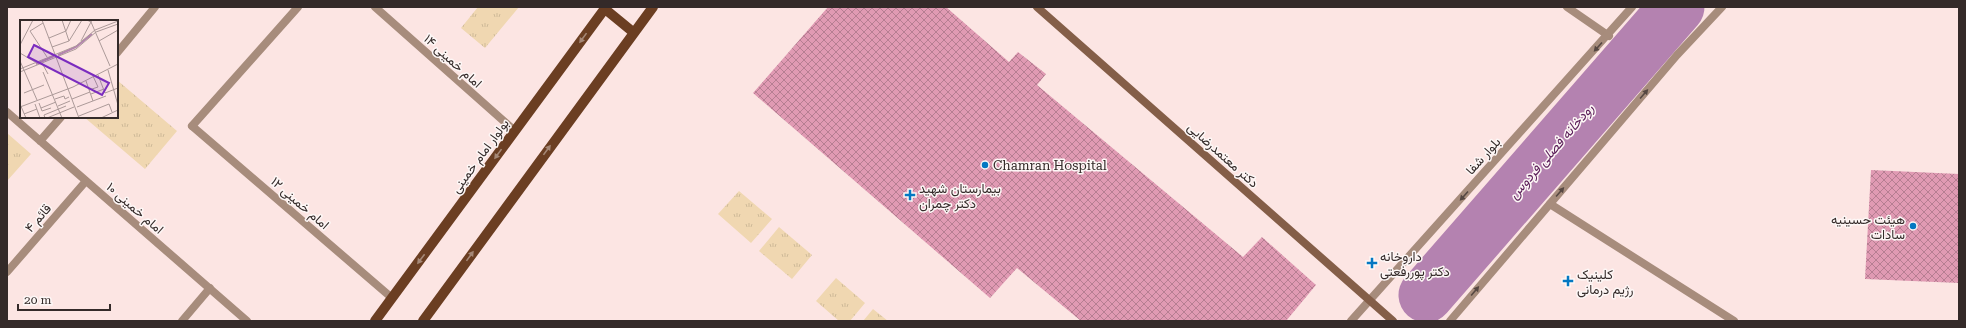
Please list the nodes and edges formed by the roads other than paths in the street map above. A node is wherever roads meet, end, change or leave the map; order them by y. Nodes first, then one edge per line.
1 (155, 7) edge
2 (298, 7) edge
3 (375, 7) edge
4 (652, 7) edge
5 (1037, 7) edge
6 (1567, 7) edge
7 (1632, 7) edge
8 (1722, 7) edge
9 (605, 8) edge
10 (633, 32) junction
11 (1609, 36) junction
12 (118, 51) edge
13 (7, 112) edge
14 (61, 118) edge
15 (515, 131) junction
16 (40, 141) junction
17 (86, 181) junction
18 (1550, 204) junction
19 (7, 272) edge
20 (210, 288) junction
21 (392, 298) junction
22 (1369, 301) junction
23 (182, 321) edge
24 (247, 321) edge
25 (375, 321) edge
26 (423, 321) edge
27 (1351, 321) edge
28 (1393, 321) edge
29 (1450, 321) edge
30 (1734, 321) edge

1 - 12 street
2 - 21 street, امام خمینی ۱۲
3 - 15 street, امام خمینی ۱۴
4 - 10 main road
5 - 22 main road, دکتر معتمد‌رضایی
6 - 11 street
7 - 11 street, بلوار شفا
18 -> 8 street
9 - 10 main road
9 -> 15 main road, بولوار امام خمینی
26 -> 10 main road
11 -> 22 street, بلوار شفا
13 - 16 street, امام خمینی ۱۰
14 - 16 street
15 -> 21 main road, بولوار امام خمینی
16 - 17 street, امام خمینی ۱۰
17 - 19 street, قائم ۴
17 - 20 street, امام خمینی ۱۰
29 -> 18 street
18 - 30 street
20 - 23 street
20 - 24 street, امام خمینی ۱۰
21 - 25 main road, بولوار امام خمینی
22 - 27 street, بلوار شفا
22 - 28 main road, دکتر معتمد‌رضایی

